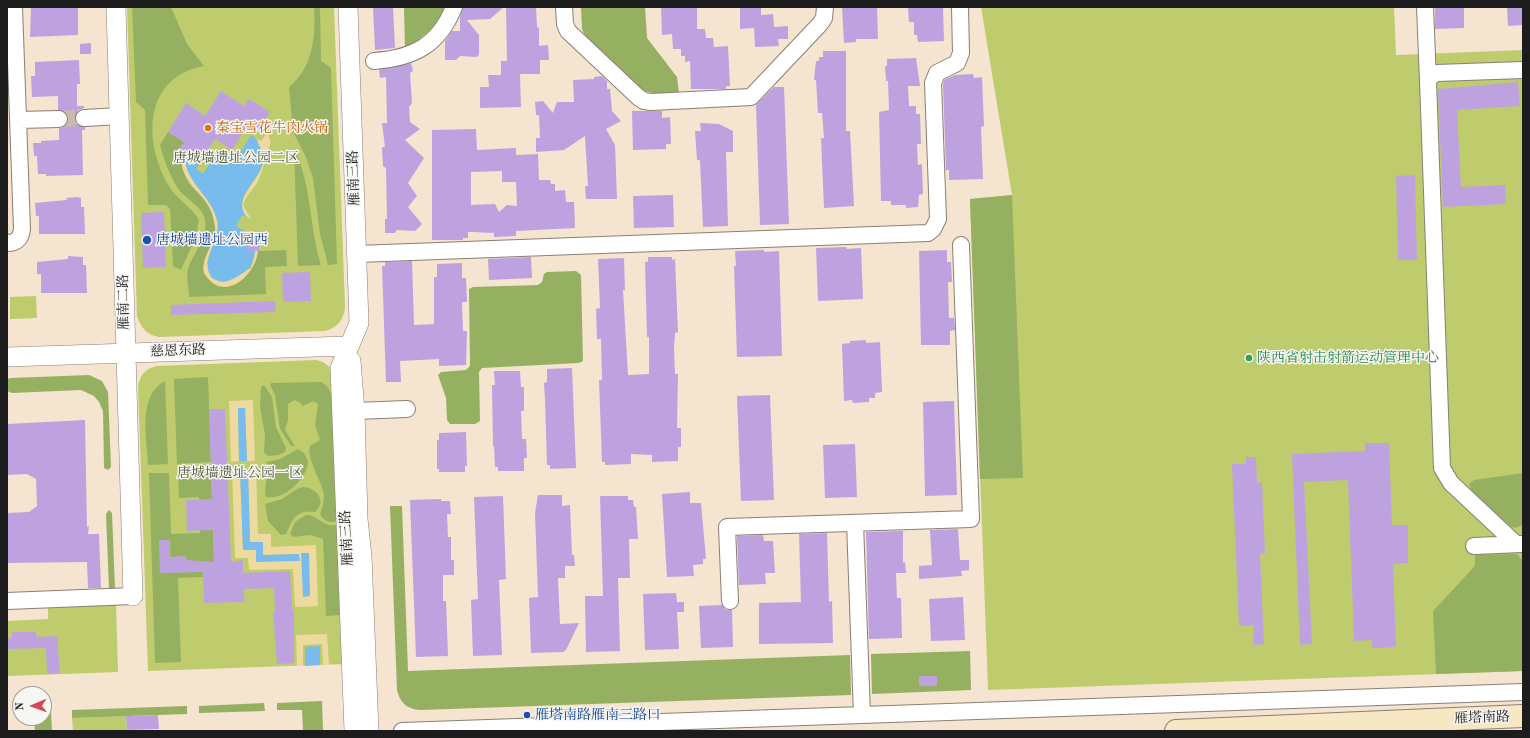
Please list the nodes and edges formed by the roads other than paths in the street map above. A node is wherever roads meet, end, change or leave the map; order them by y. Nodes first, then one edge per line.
1 (14, 7) edge
2 (116, 7) edge
3 (348, 7) edge
4 (454, 7) edge
5 (564, 7) edge
6 (825, 7) edge
7 (960, 7) edge
8 (1425, 7) edge
9 (374, 61) dead end
10 (1523, 70) edge
11 (1428, 81) junction
12 (120, 116) junction
13 (84, 118) tunnel mouth
14 (59, 119) tunnel mouth
15 (19, 120) junction
16 (7, 243) edge
17 (961, 245) dead end
18 (357, 254) junction
19 (348, 346) junction
20 (125, 353) junction
21 (7, 357) edge
22 (408, 409) dead end
23 (355, 411) junction
24 (856, 523) junction
25 (1520, 544) edge
26 (1474, 546) dead end
27 (133, 596) joint
28 (7, 601) edge
29 (730, 601) dead end
30 (1523, 692) edge
31 (862, 715) junction
32 (1523, 716) edge
33 (354, 731) edge
34 (369, 731) edge
35 (402, 731) edge
36 (1176, 731) edge

1 - 15 street
2 - 12 street, 雁南二路
3 - 18 street, 雁南三路
4 - 9 street
5 - 6 street
7 - 18 street
8 - 11 street
10 - 11 street
11 - 25 street
12 - 13 street
12 - 20 street, 雁南二路
14 - 15 street
15 - 16 street
17 - 24 street
18 - 19 street, 雁南三路
19 - 20 street, 慈恩东路
19 - 23 street, 雁南三路
19 - 33 street, 雁南三路
20 - 21 street, 慈恩东路
20 - 27 street, 雁南二路
22 - 23 street
23 - 34 street, 雁南三路
24 - 29 street
24 - 31 street
25 - 26 street
27 - 28 street
30 - 31 street
31 - 35 street
32 - 36 main road, 雁塔南路

